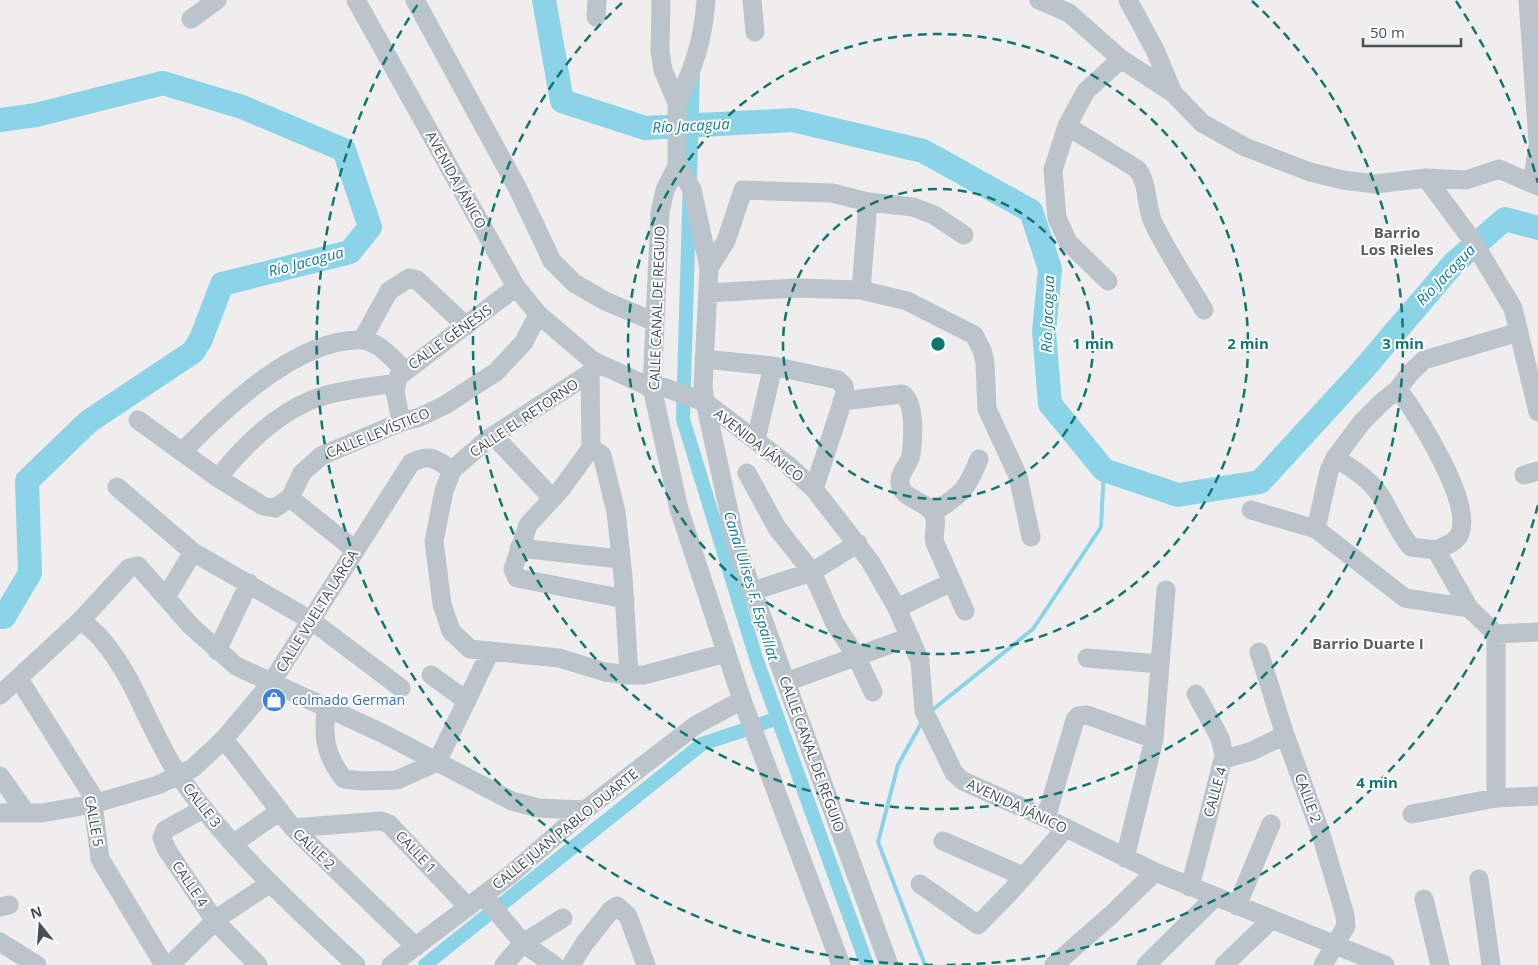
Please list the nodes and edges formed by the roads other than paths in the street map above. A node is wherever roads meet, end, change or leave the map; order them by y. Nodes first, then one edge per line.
1 (216, 0) edge
2 (356, 0) edge
3 (415, 0) edge
4 (662, 0) edge
5 (706, 0) edge
6 (752, 0) edge
7 (1038, 0) edge
8 (1128, 0) edge
9 (1528, 0) edge
10 (191, 18) dead end
11 (755, 32) dead end
12 (1121, 59) junction
13 (1173, 93) junction
14 (677, 103) junction
15 (1067, 126) junction
16 (1538, 140) edge
17 (1538, 146) edge
18 (677, 166) junction
19 (1426, 178) junction
20 (1535, 185) edge
21 (868, 202) junction
22 (964, 235) dead end
23 (709, 268) junction
24 (1108, 281) dead end
25 (516, 288) junction
26 (861, 290) junction
27 (708, 292) junction
28 (1204, 310) dead end
29 (538, 314) junction
30 (655, 322) junction
31 (466, 326) junction
32 (1519, 332) junction
33 (362, 340) junction
34 (704, 359) junction
35 (773, 366) junction
36 (595, 369) junction
37 (400, 377) junction
38 (657, 388) junction
39 (1398, 389) junction
40 (701, 400) junction
41 (842, 401) junction
42 (1538, 412) edge
43 (138, 420) dead end
44 (401, 422) junction
45 (494, 436) junction
46 (756, 440) junction
47 (591, 448) junction
48 (182, 452) junction
49 (1335, 458) junction
50 (979, 459) dead end
51 (452, 470) junction
52 (747, 473) dead end
53 (218, 478) junction
54 (117, 487) dead end
55 (814, 489) junction
56 (290, 498) junction
57 (552, 498) junction
58 (1251, 510) dead end
59 (933, 513) junction
60 (1316, 530) junction
61 (1031, 538) dead end
62 (858, 544) junction
63 (519, 548) junction
64 (355, 550) junction
65 (1436, 550) junction
66 (193, 552) junction
67 (620, 559) junction
68 (812, 572) junction
69 (952, 582) junction
70 (248, 583) junction
71 (1166, 590) dead end
72 (753, 591) junction
73 (166, 596) junction
74 (625, 599) junction
75 (897, 608) junction
76 (1469, 608) junction
77 (965, 611) dead end
78 (81, 620) junction
79 (312, 621) junction
80 (1538, 632) edge
81 (1496, 634) junction
82 (910, 637) junction
83 (217, 651) junction
84 (490, 652) junction
85 (726, 652) junction
86 (1259, 652) dead end
87 (856, 656) junction
88 (1087, 658) dead end
89 (1160, 664) junction
90 (432, 675) dead end
91 (629, 675) junction
92 (18, 679) junction
93 (786, 682) junction
94 (271, 683) junction
95 (401, 688) dead end
96 (872, 692) dead end
97 (1196, 694) dead end
98 (0, 695) edge
99 (467, 700) junction
100 (742, 700) junction
101 (326, 708) junction
102 (1285, 735) junction
103 (224, 739) junction
104 (1154, 739) junction
105 (1226, 759) junction
106 (437, 762) junction
107 (178, 775) junction
108 (0, 776) edge
109 (1538, 796) edge
110 (1496, 798) junction
111 (93, 804) junction
112 (203, 810) junction
113 (586, 810) junction
114 (280, 811) junction
115 (0, 813) edge
116 (26, 813) junction
117 (1412, 814) dead end
118 (1046, 818) junction
119 (1271, 824) dead end
120 (293, 828) junction
121 (1065, 829) junction
122 (943, 842) dead end
123 (234, 844) junction
124 (1125, 858) junction
125 (1154, 872) junction
126 (1023, 876) junction
127 (1478, 879) dead end
128 (269, 884) junction
129 (920, 884) dead end
130 (1190, 887) junction
131 (483, 895) junction
132 (1214, 898) junction
133 (1424, 899) dead end
134 (1237, 906) junction
135 (468, 907) junction
136 (563, 918) dead end
137 (1272, 919) junction
138 (215, 920) junction
139 (0, 942) edge
140 (523, 943) junction
141 (1337, 944) junction
142 (416, 947) junction
143 (37, 965) edge
144 (164, 965) edge
145 (170, 965) edge
146 (258, 965) edge
147 (356, 965) edge
148 (391, 965) edge
149 (504, 965) edge
150 (554, 965) edge
151 (571, 965) edge
152 (646, 965) edge
153 (841, 965) edge
154 (889, 965) edge
155 (1054, 965) edge
156 (1146, 965) edge
157 (1224, 965) edge
158 (1323, 965) edge
159 (1385, 965) edge
160 (1440, 965) edge
161 (1491, 965) edge

1 - 10 street
2 - 25 street, AVENIDA JÁNICO
3 - 30 street
4 - 14 street
5 - 14 street
6 - 11 street
7 - 12 street
8 - 13 street
9 - 16 street
12 - 13 street
12 - 15 street
13 - 19 street
14 - 18 street
15 - 24 street
15 - 28 street
17 - 20 street
18 - 23 street, CALLE CANAL DE REGUIO
18 - 30 street, CALLE CANAL DE REGUIO
19 - 20 street
19 - 32 street
21 - 22 street
21 - 23 street
21 - 26 street
23 - 27 street, CALLE CANAL DE REGUIO
25 - 29 street, AVENIDA JÁNICO
25 - 31 street, CALLE GÉNESIS
26 - 27 street
26 - 61 street
27 - 34 street, CALLE CANAL DE REGUIO
29 - 36 street, AVENIDA JÁNICO
29 - 44 street, CALLE LEVÍSTICO
30 - 38 street, CALLE CANAL DE REGUIO
31 - 33 street
31 - 37 street, CALLE GÉNESIS
32 - 39 street
32 - 42 street
33 - 37 street
33 - 48 street
34 - 35 street
34 - 40 street, CALLE CANAL DE REGUIO
35 - 41 street
35 - 46 street
36 - 38 street, AVENIDA JÁNICO
36 - 45 street, CALLE EL RETORNO
36 - 47 street
37 - 44 street
37 - 53 street
38 - 40 street, AVENIDA JÁNICO
38 - 85 street, CALLE CANAL DE REGUIO
39 - 49 street
39 - 65 street
40 - 46 street, AVENIDA JÁNICO
40 - 72 street, CALLE CANAL DE REGUIO
41 - 55 street
41 - 59 street
43 - 48 street
44 - 56 street, CALLE LEVÍSTICO
45 - 51 street, CALLE EL RETORNO
45 - 57 street
46 - 55 street, AVENIDA JÁNICO
47 - 57 street
47 - 67 street
48 - 53 street
49 - 60 street
49 - 65 street
50 - 59 street
51 - 64 street, CALLE VUELTA LARGA
51 - 84 street
52 - 68 street
53 - 56 street
54 - 66 street
55 - 62 street, AVENIDA JÁNICO
56 - 64 street
57 - 63 street
58 - 60 street
59 - 69 street
60 - 76 street
62 - 68 street
62 - 75 street, AVENIDA JÁNICO
63 - 67 street
63 - 74 street
64 - 79 street, CALLE VUELTA LARGA
65 - 76 street
66 - 70 street
66 - 73 street
67 - 74 street
68 - 72 street
68 - 87 street
69 - 75 street
69 - 77 street
70 - 79 street
70 - 83 street
71 - 89 street
72 - 93 street, CALLE CANAL DE REGUIO
73 - 78 street
73 - 83 street
74 - 91 street
75 - 82 street, AVENIDA JÁNICO
76 - 81 street
78 - 92 street
78 - 107 street, CALLE 3
79 - 94 street, CALLE VUELTA LARGA
79 - 95 street
80 - 81 street
81 - 110 street
82 - 87 street
82 - 118 street, AVENIDA JÁNICO
83 - 94 street
84 - 91 street
84 - 99 street
85 - 91 street
85 - 100 street, CALLE CANAL DE REGUIO
86 - 102 street, CALLE 2
87 - 93 street
87 - 96 street
88 - 89 street
89 - 104 street
90 - 99 street
92 - 98 street
92 - 111 street, CALLE 5
93 - 154 street, CALLE CANAL DE REGUIO
94 - 101 street
94 - 103 street, CALLE VUELTA LARGA
97 - 105 street
99 - 106 street
100 - 113 street, CALLE JUAN PABLO DUARTE
100 - 153 street, CALLE CANAL DE REGUIO
101 - 106 street
101 - 106 street
102 - 105 street, CALLE 4
102 - 141 street, CALLE 2
103 - 107 street, CALLE VUELTA LARGA
103 - 114 street, CALLE 2
104 - 118 street
104 - 124 street
105 - 130 street, CALLE 4
106 - 113 street
107 - 111 street, CALLE VUELTA LARGA
107 - 112 street, CALLE 3
108 - 116 street
109 - 110 street
110 - 117 street
111 - 116 street, CALLE VUELTA LARGA
111 - 144 street, CALLE 5
112 - 123 street, CALLE 3
112 - 138 street, CALLE 4
113 - 131 street, CALLE JUAN PABLO DUARTE
114 - 120 street, CALLE 2
114 - 123 street
115 - 116 street, CALLE VUELTA LARGA
118 - 121 street, AVENIDA JÁNICO
119 - 134 street
120 - 135 street, CALLE 1
120 - 142 street, CALLE 2
121 - 124 street, AVENIDA JÁNICO
121 - 126 street
122 - 126 street
123 - 128 street, CALLE 3
124 - 125 street, AVENIDA JÁNICO
125 - 130 street, AVENIDA JÁNICO
125 - 155 street
126 - 129 street
127 - 161 street
128 - 138 street
128 - 147 street, CALLE 3
130 - 132 street, AVENIDA JÁNICO
131 - 135 street, CALLE JUAN PABLO DUARTE
131 - 140 street
132 - 134 street, AVENIDA JÁNICO
132 - 156 street
133 - 160 street
134 - 137 street, AVENIDA JÁNICO
135 - 142 street, CALLE JUAN PABLO DUARTE
136 - 140 street
137 - 141 street, AVENIDA JÁNICO
137 - 157 street
138 - 145 street
138 - 146 street, CALLE 4
139 - 143 street
140 - 149 street
140 - 150 street
141 - 158 street, CALLE 2
141 - 159 street, AVENIDA JÁNICO
142 - 148 street, CALLE JUAN PABLO DUARTE
151 - 152 street

